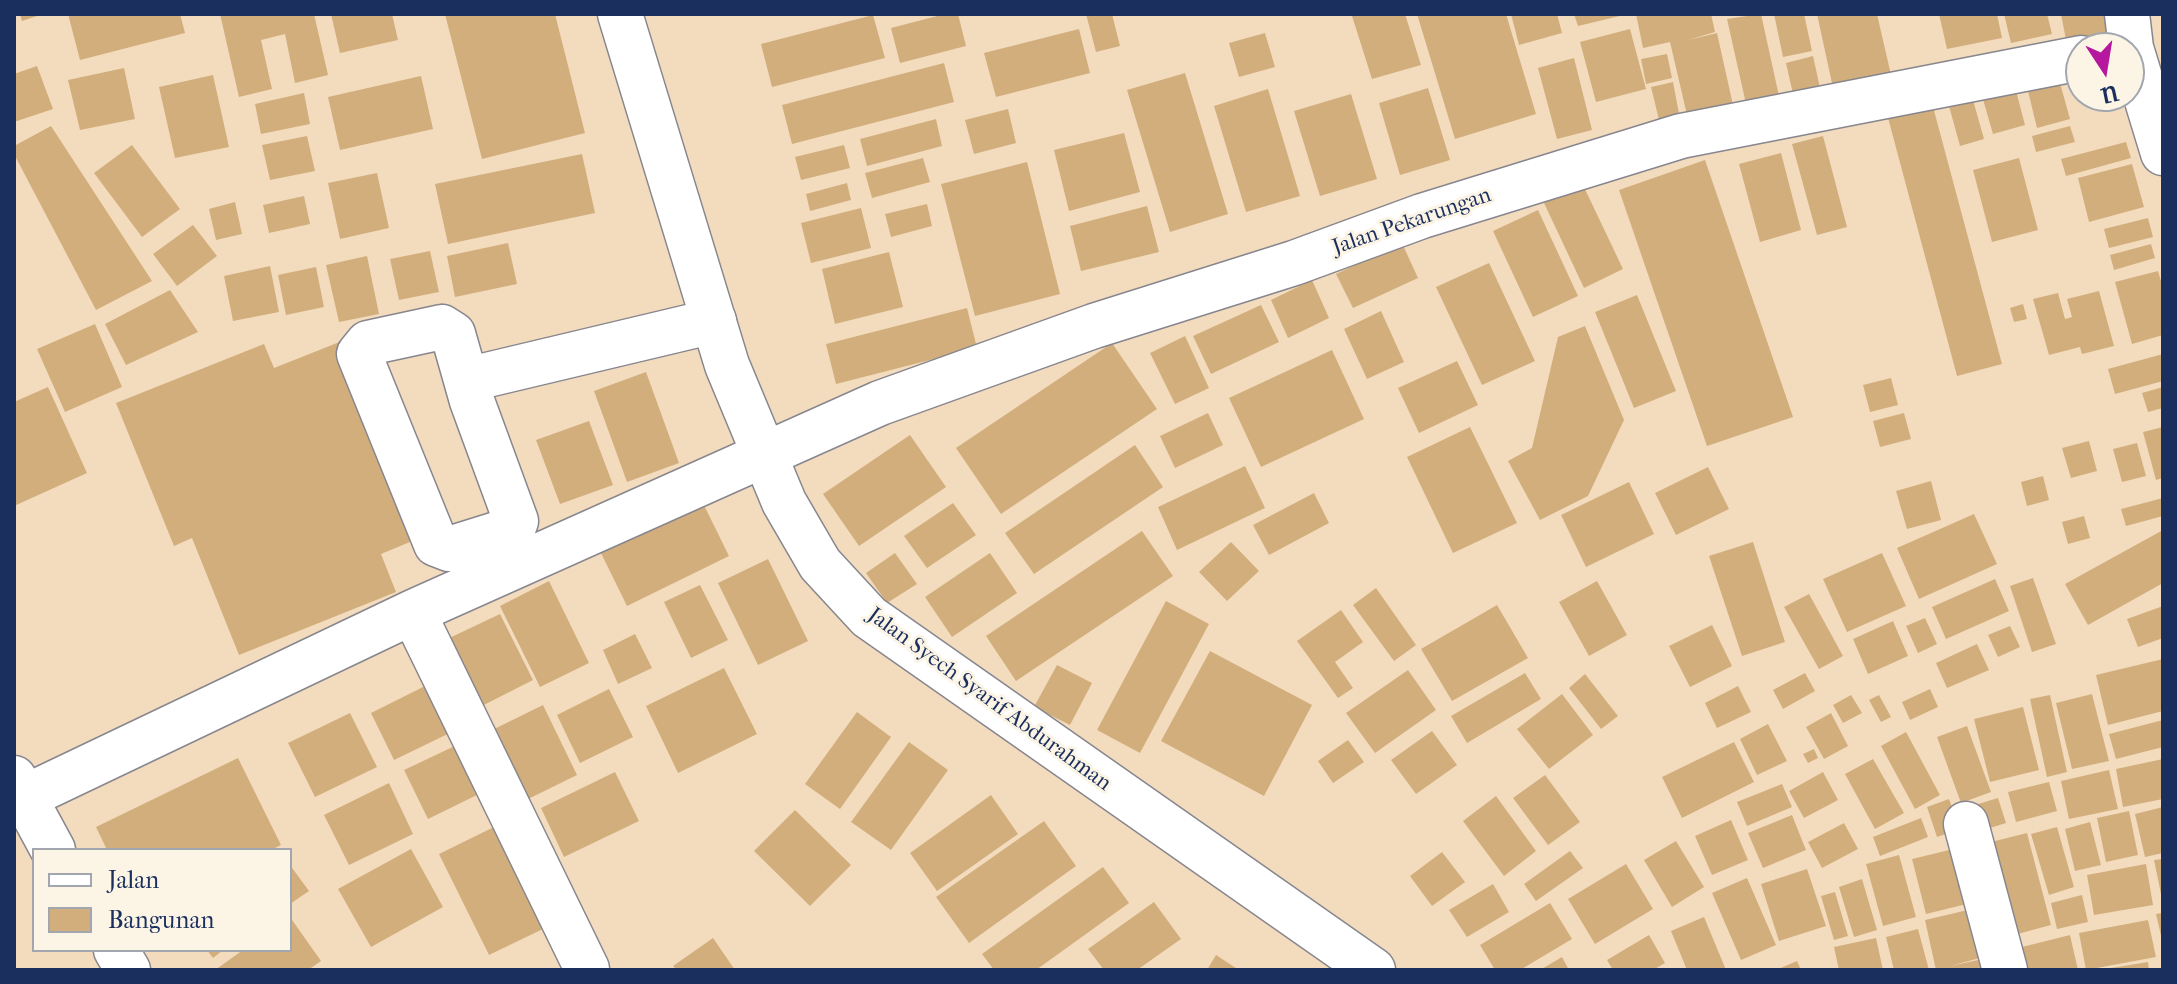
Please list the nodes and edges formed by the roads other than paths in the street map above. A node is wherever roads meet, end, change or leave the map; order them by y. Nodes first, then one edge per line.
1 (620, 14) edge
2 (2065, 61) edge
3 (2145, 73) edge
4 (2163, 153) edge
5 (714, 321) junction
6 (466, 380) junction
7 (761, 454) junction
8 (413, 612) junction
9 (19, 787) edge
10 (1966, 824) dead end
11 (52, 848) edge
12 (117, 952) edge
13 (587, 969) edge
14 (128, 970) edge
15 (1373, 970) edge
16 (2005, 970) edge

1 - 5 main road, Jalan Syech Syarif Abdurahman
2 - 7 main road, Jalan Pekarungan
3 - 4 main road
5 - 6 main road
5 - 7 main road, Jalan Syech Syarif Abdurahman
6 - 6 main road
7 - 8 main road, Jalan Pekarungan
7 - 15 main road, Jalan Syech Syarif Abdurahman
8 - 9 main road, Jalan Pekarungan
8 - 13 main road
9 - 11 main road
10 - 16 main road
12 - 14 main road

